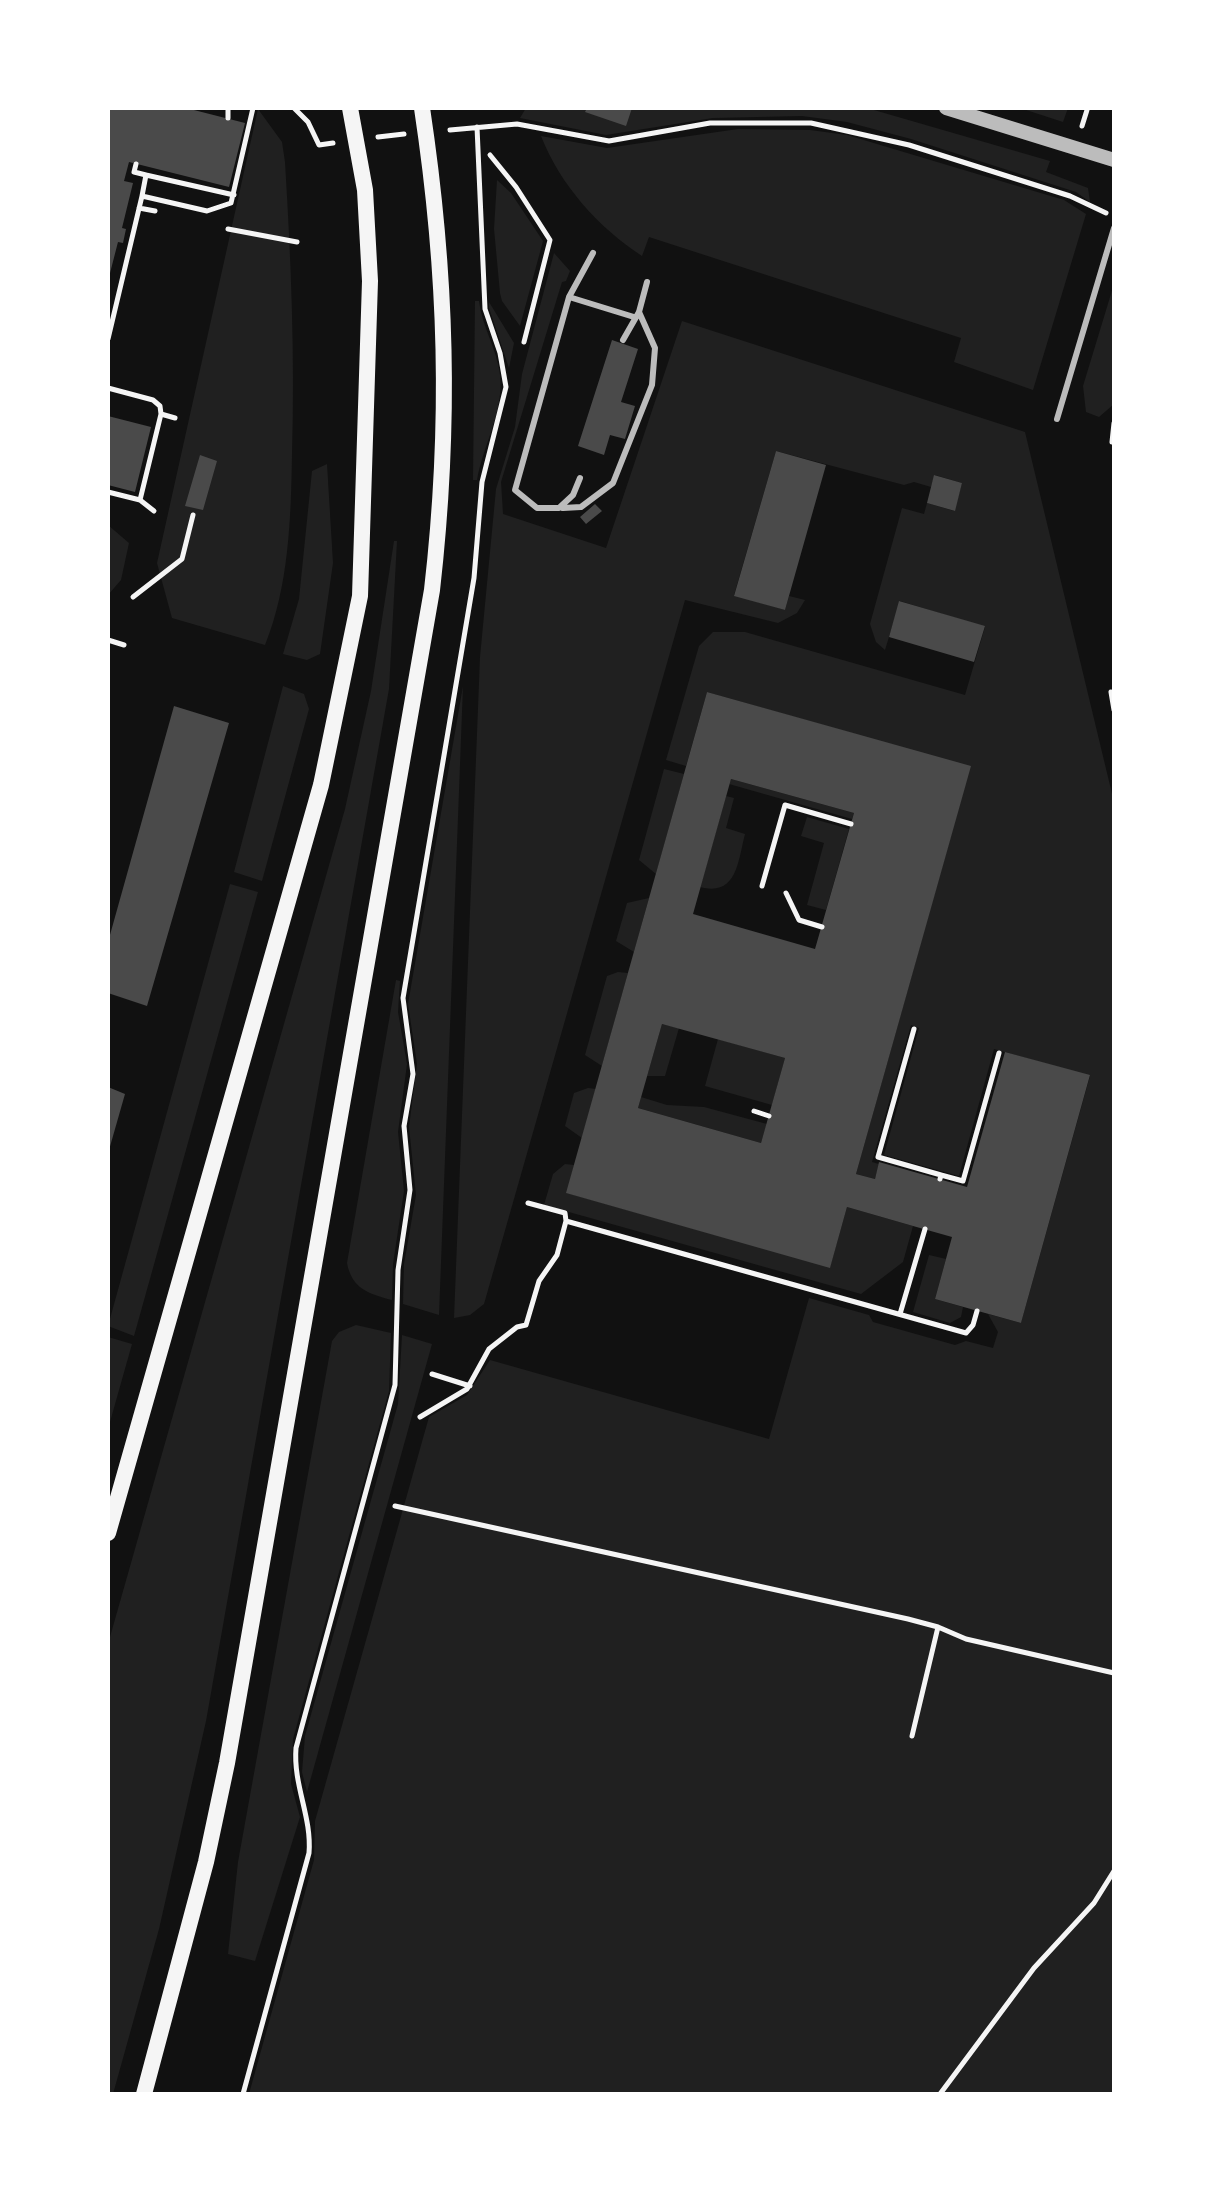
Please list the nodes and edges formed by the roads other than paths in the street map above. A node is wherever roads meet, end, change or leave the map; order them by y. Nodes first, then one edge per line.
1 (350, 108) edge
2 (422, 108) edge
3 (946, 108) edge
4 (1114, 160) edge
5 (1114, 228) edge
6 (593, 253) dead end
7 (647, 282) dead end
8 (569, 297) junction
9 (636, 314) junction
10 (623, 340) dead end
11 (1057, 419) dead end
12 (580, 478) dead end
13 (559, 508) junction
14 (108, 1533) edge
15 (144, 2094) edge

1 - 14 main road
2 - 15 main road
3 - 4 street
5 - 11 lane
6 - 8 lane
7 - 9 lane
8 - 9 lane
8 - 13 lane
9 - 10 lane
9 - 13 lane
12 - 13 lane

